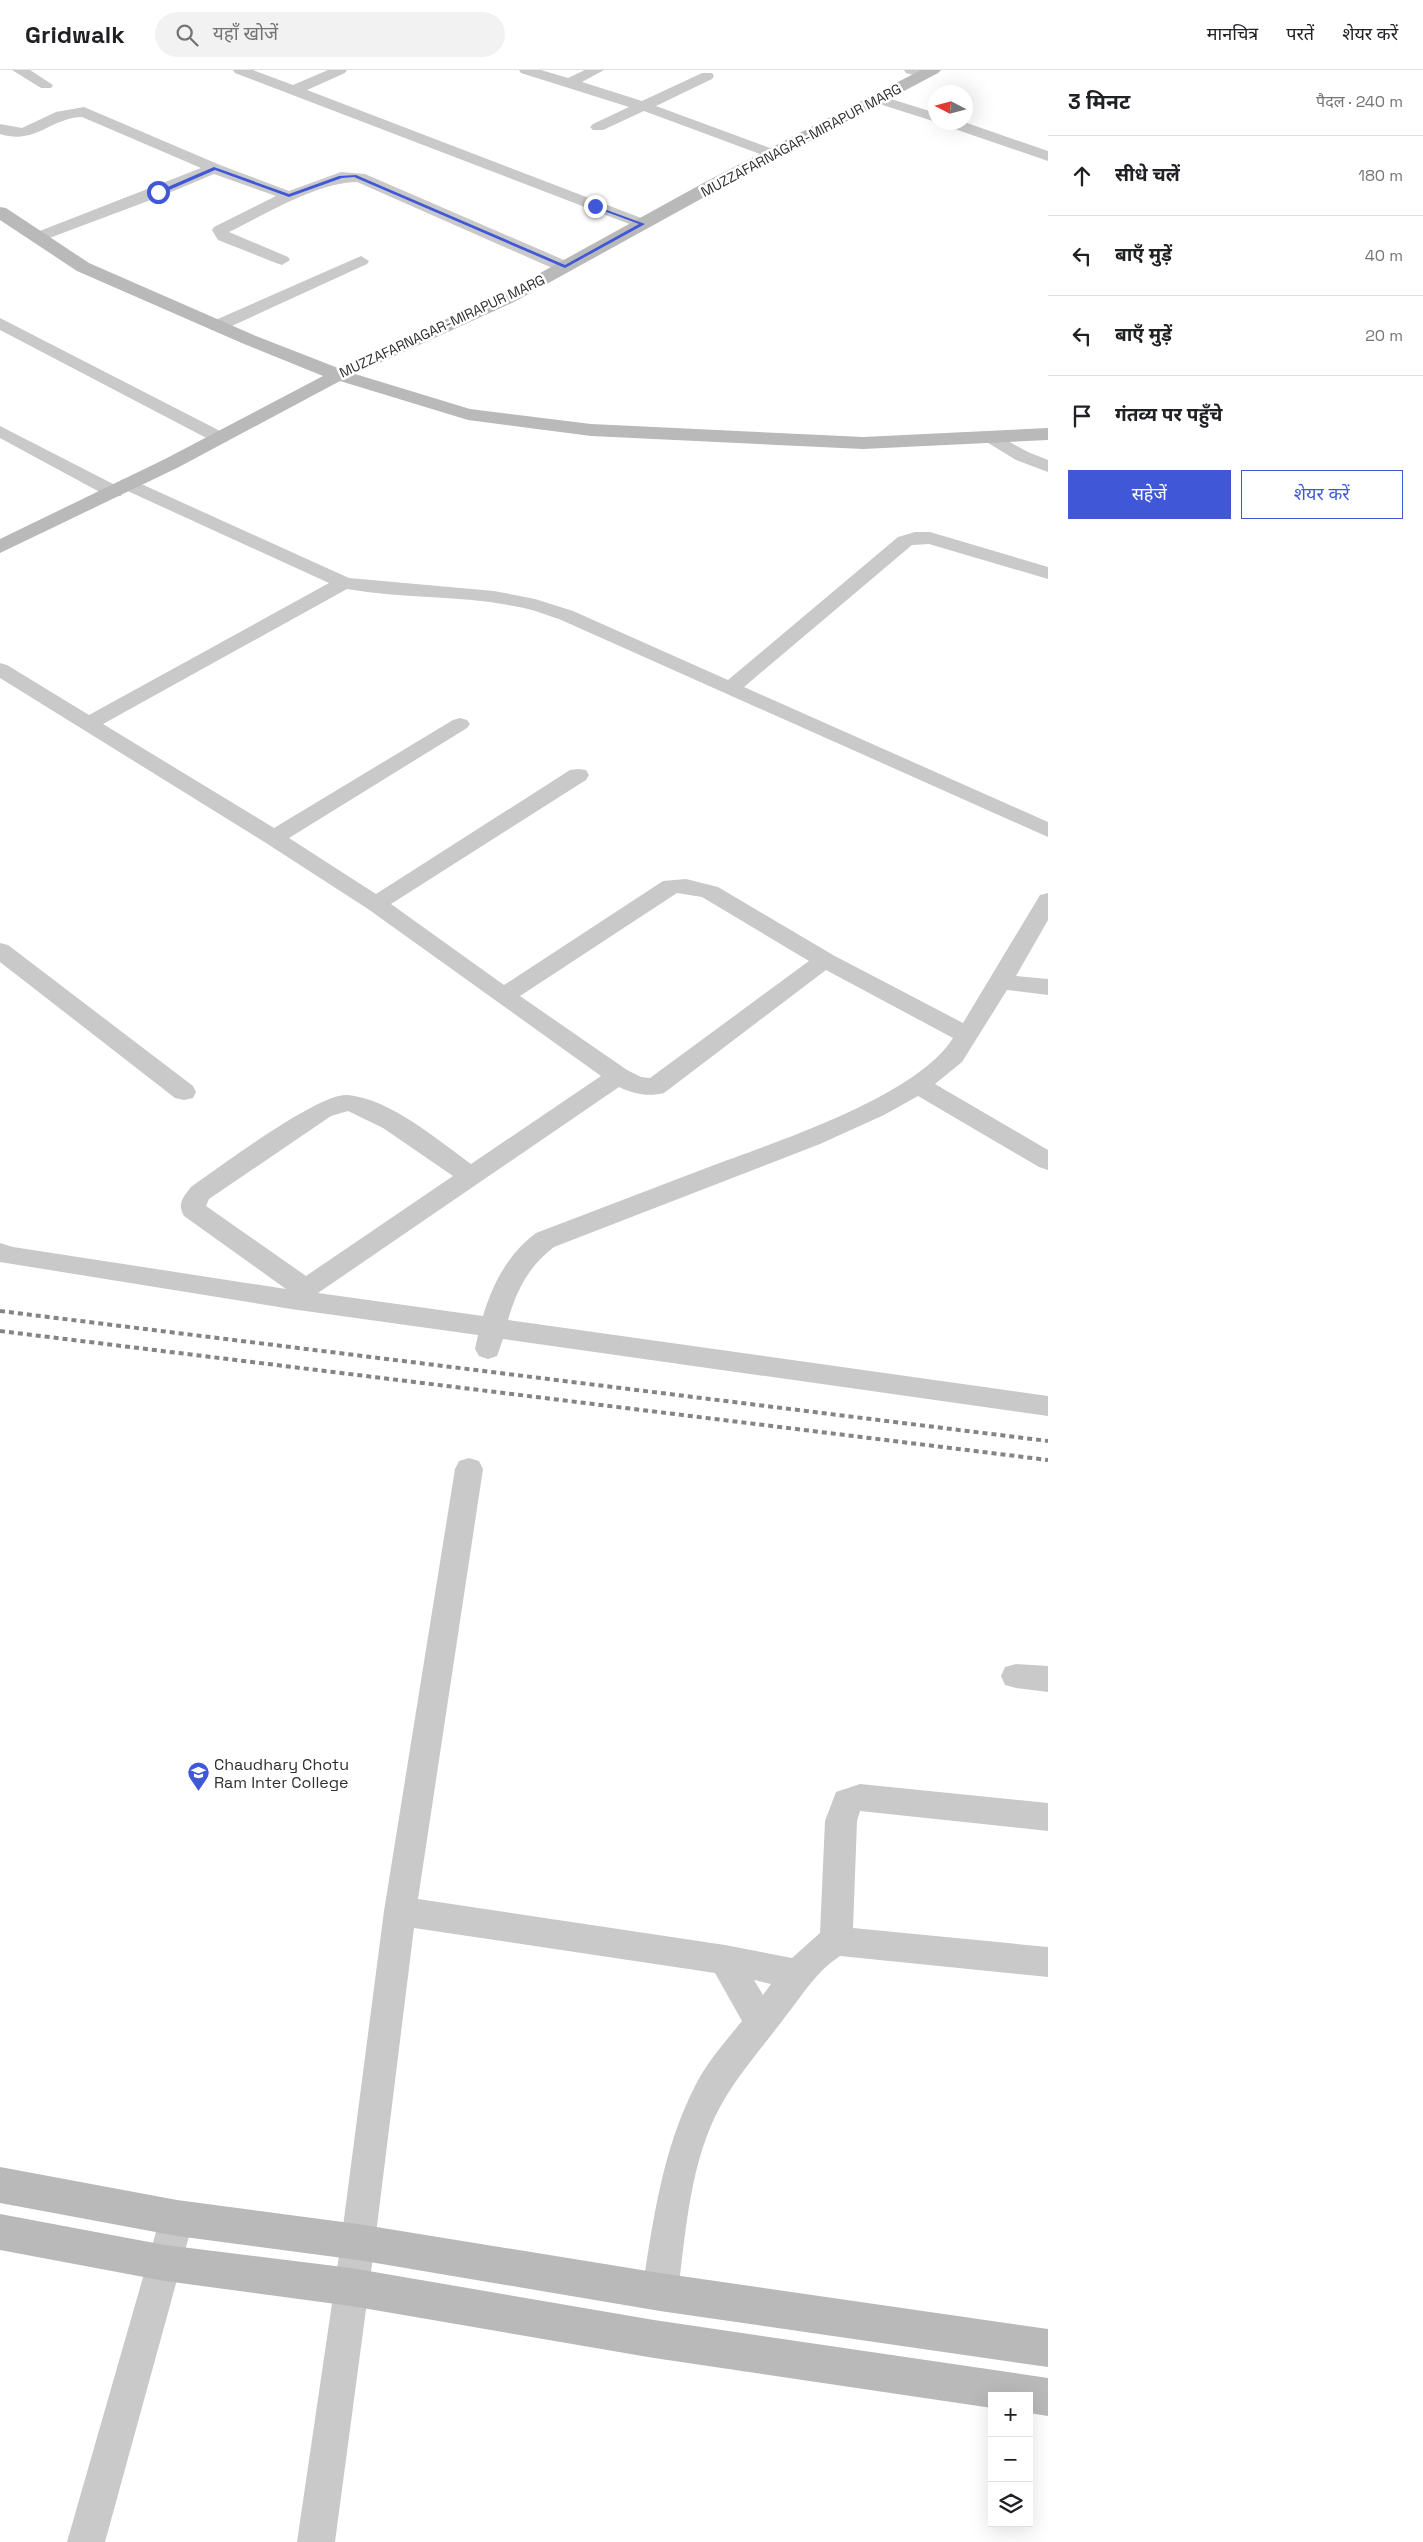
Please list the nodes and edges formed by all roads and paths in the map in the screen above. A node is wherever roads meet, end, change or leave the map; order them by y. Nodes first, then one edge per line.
1 (19, 70) edge
2 (240, 70) edge
3 (340, 70) edge
4 (526, 70) edge
5 (596, 70) edge
6 (923, 72) edge
7 (708, 76) dead end
8 (568, 83) junction
9 (46, 85) dead end
10 (295, 90) junction
11 (878, 99) junction
12 (643, 106) junction
13 (928, 115) edge
14 (598, 127) dead end
15 (0, 129) edge
16 (972, 130) edge
17 (773, 154) junction
18 (1048, 156) edge
19 (214, 168) junction
20 (289, 196) junction
21 (0, 212) edge
22 (643, 224) junction
23 (38, 237) junction
24 (282, 260) dead end
25 (362, 261) dead end
26 (565, 267) junction
27 (0, 323) edge
28 (217, 326) junction
29 (338, 375) junction
30 (0, 431) edge
31 (1048, 434) edge
32 (991, 437) junction
33 (220, 438) junction
34 (1048, 466) edge
35 (121, 488) junction
36 (0, 547) edge
37 (1048, 573) edge
38 (344, 583) junction
39 (0, 670) edge
40 (730, 688) junction
41 (89, 723) junction
42 (460, 724) dead end
43 (578, 775) dead end
44 (1048, 830) edge
45 (274, 838) junction
46 (1048, 900) edge
47 (376, 904) junction
48 (0, 950) edge
49 (825, 960) junction
50 (1001, 982) junction
51 (1048, 986) edge
52 (504, 996) junction
53 (967, 1035) junction
54 (618, 1076) junction
55 (918, 1085) junction
56 (184, 1092) dead end
57 (1048, 1161) edge
58 (471, 1176) junction
59 (0, 1252) edge
60 (299, 1294) junction
61 (490, 1338) junction
62 (1048, 1406) edge
63 (469, 1469) dead end
64 (1016, 1676) dead end
65 (1048, 1679) edge
66 (1048, 1817) edge
67 (400, 1911) junction
68 (836, 1941) junction
69 (725, 1960) junction
70 (1048, 1962) edge
71 (800, 1974) junction
72 (762, 2024) junction
73 (0, 2185) edge
74 (177, 2218) junction
75 (0, 2232) edge
76 (358, 2242) junction
77 (165, 2263) junction
78 (351, 2287) junction
79 (660, 2292) junction
80 (1048, 2348) edge
81 (1048, 2397) edge
82 (86, 2542) edge
83 (316, 2542) edge

1 - 9 street
2 - 10 street
3 - 10 street
4 - 8 street
5 - 8 street
6 - 11 main road, MUZZAFARNAGAR-MIRAPUR MARG
7 - 12 street
8 - 12 street
10 - 22 street
11 - 13 street
11 - 17 main road, MUZZAFARNAGAR-MIRAPUR MARG
12 - 14 street
12 - 17 street
15 - 19 street
16 - 18 street
17 - 22 main road, MUZZAFARNAGAR-MIRAPUR MARG
19 - 20 street
19 - 23 street
20 - 24 street
20 - 26 street
21 - 23 main road
22 - 26 main road, MUZZAFARNAGAR-MIRAPUR MARG
23 - 28 main road
25 - 28 street
26 - 29 main road, MUZZAFARNAGAR-MIRAPUR MARG
27 - 33 street
28 - 29 main road
29 - 32 main road
29 - 33 main road, MUZZAFARNAGAR-MIRAPUR MARG
30 - 35 street
31 - 32 main road
32 - 34 street
33 - 35 main road, MUZZAFARNAGAR-MIRAPUR MARG
35 - 36 main road, MUZZAFARNAGAR-MIRAPUR MARG
35 - 38 street
37 - 40 street
38 - 40 street
38 - 41 street
39 - 41 street
40 - 44 street
41 - 45 street
42 - 45 street
43 - 47 street
45 - 47 street
46 - 50 street
47 - 52 street
48 - 56 street
49 - 52 street
49 - 53 street
49 - 54 street
50 - 51 street
50 - 53 street
52 - 54 street
53 - 55 street
54 - 58 street
55 - 57 street
55 - 61 street
58 - 60 street
58 - 60 street
59 - 60 street
60 - 61 street
61 - 62 street
63 - 67 street
64 - 65 street
66 - 68 street
67 - 69 street
67 - 76 street
68 - 70 street
68 - 71 street
69 - 71 street
69 - 72 street
71 - 72 street
72 - 79 street
73 - 74 main road
74 - 76 main road
74 - 77 street
75 - 77 main road
76 - 78 street
76 - 79 main road
77 - 78 main road
77 - 82 street
78 - 81 main road
78 - 83 street
79 - 80 main road

